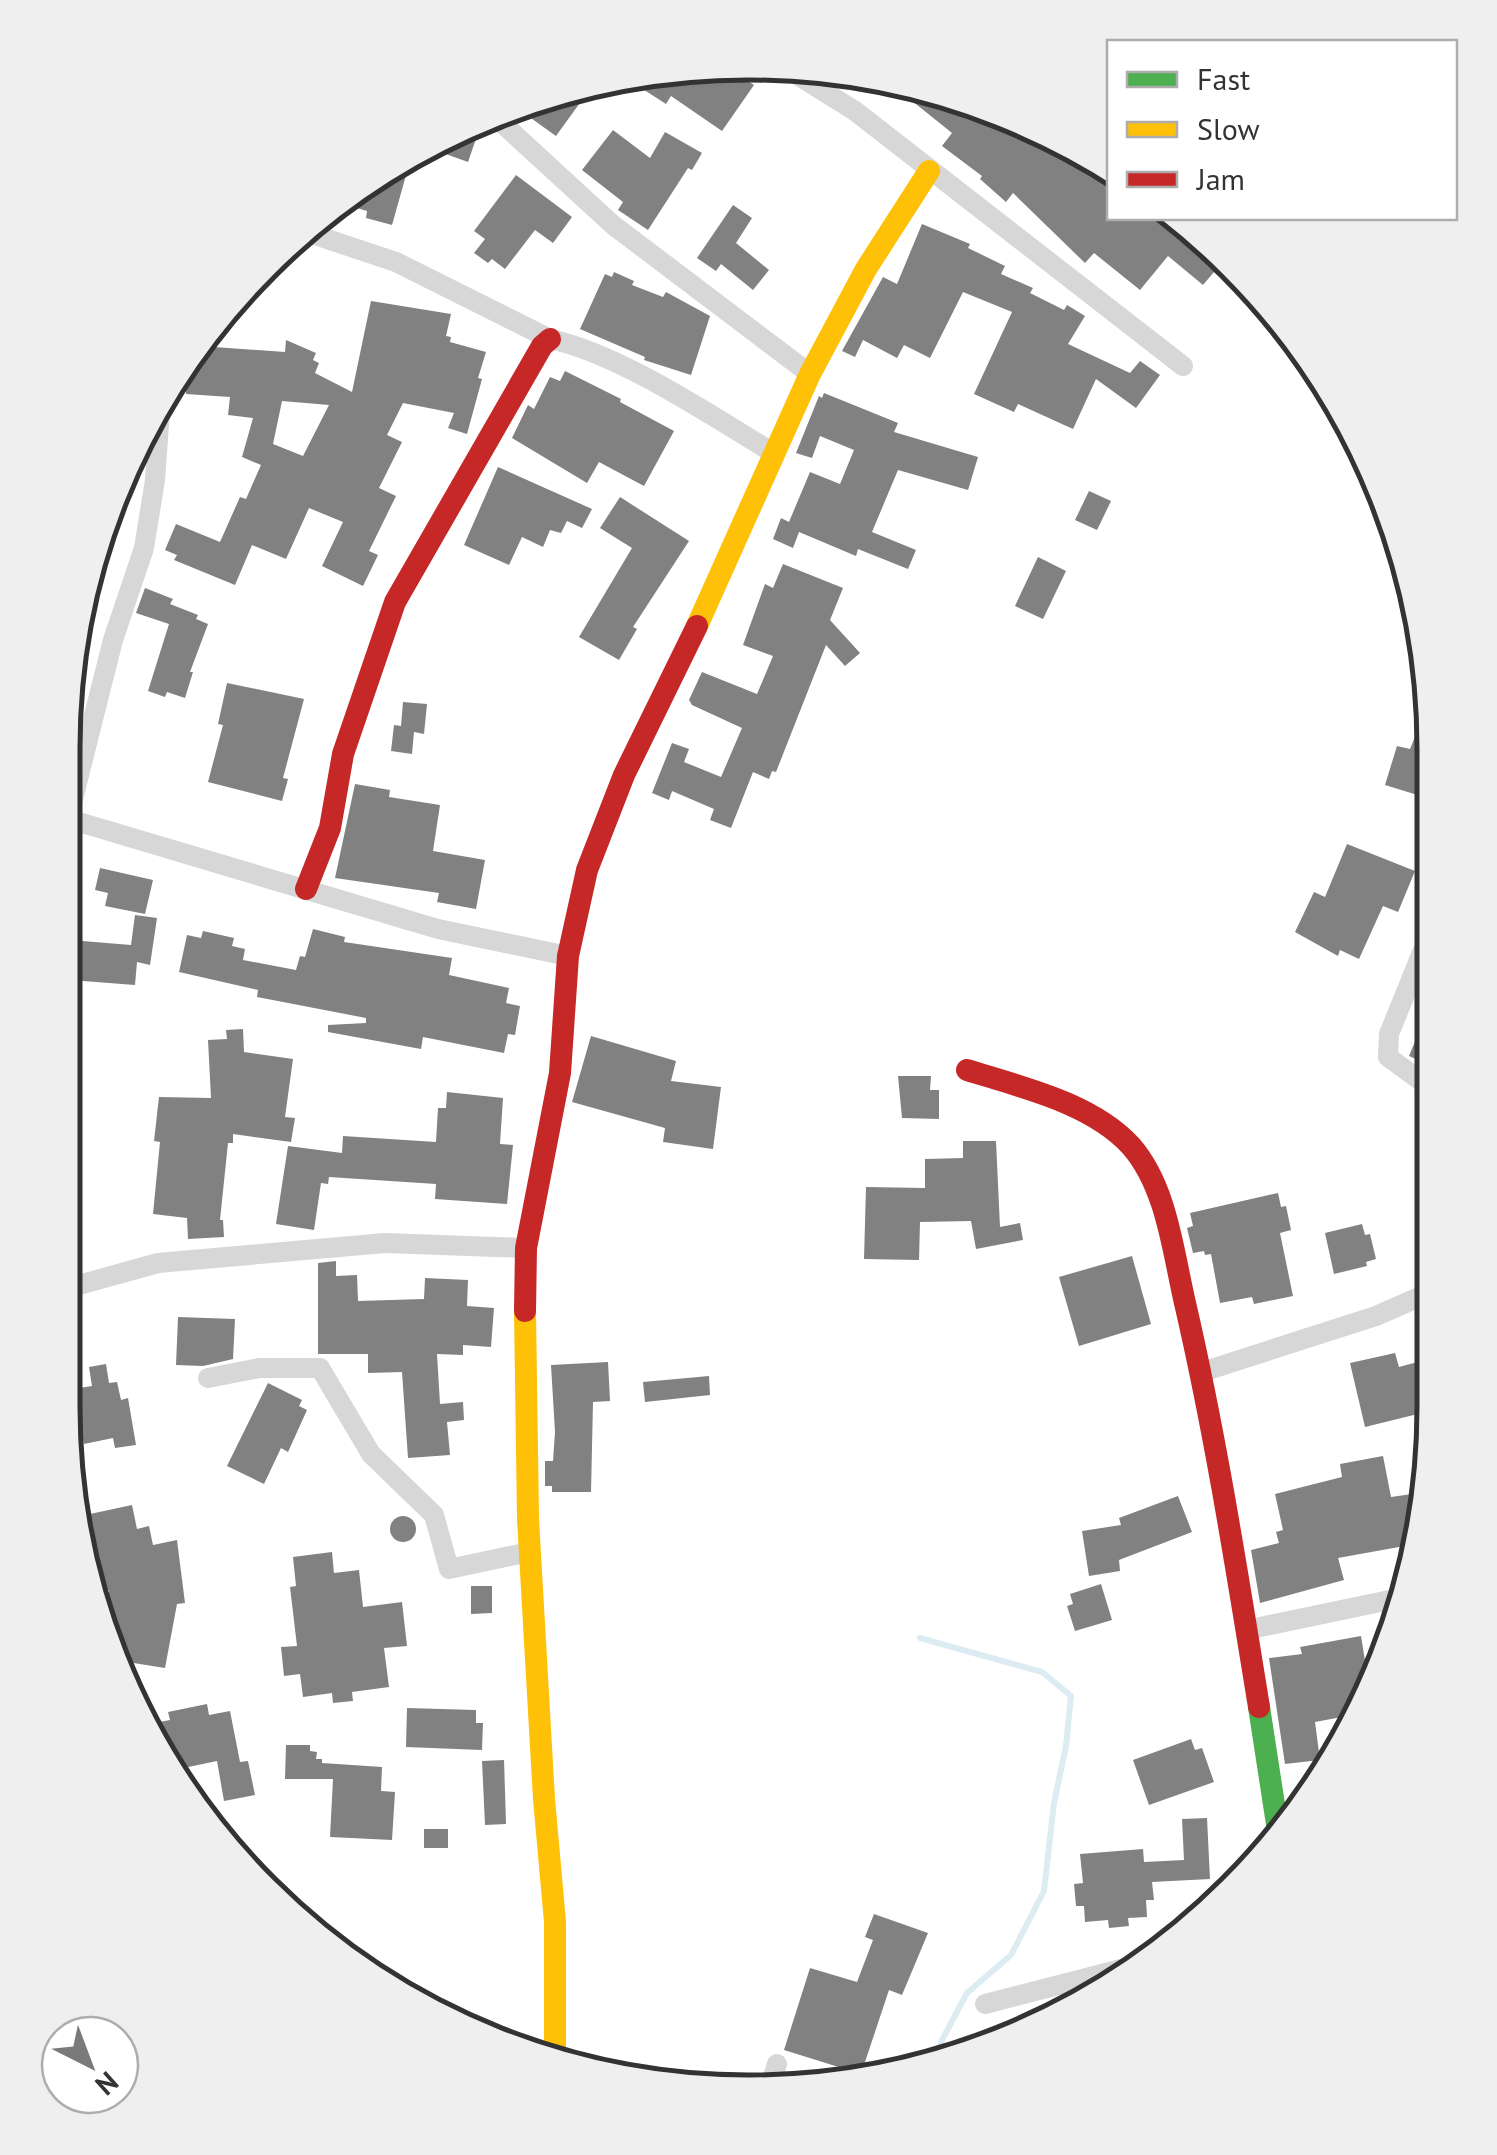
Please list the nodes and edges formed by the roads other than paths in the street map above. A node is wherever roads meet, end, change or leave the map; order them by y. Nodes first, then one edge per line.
1 (810, 83) edge
2 (505, 126) edge
3 (929, 171) junction
4 (320, 237) edge
5 (550, 339) junction
6 (1182, 366) dead end
7 (810, 374) junction
8 (158, 436) edge
9 (775, 454) junction
10 (80, 769) edge
11 (80, 822) edge
12 (306, 890) junction
13 (568, 956) junction
14 (1417, 965) edge
15 (967, 1070) dead end
16 (1417, 1078) edge
17 (526, 1248) junction
18 (80, 1285) edge
19 (1417, 1298) edge
20 (1202, 1372) junction
21 (208, 1378) dead end
22 (530, 1552) junction
23 (1388, 1600) edge
24 (1246, 1630) junction
25 (1275, 1818) edge
26 (1100, 1974) edge
27 (985, 2004) dead end
28 (556, 2046) edge

1 - 3 street
2 - 7 street
3 - 6 street
3 - 7 street
4 - 5 street
5 - 9 street
5 - 12 street
7 - 9 street
8 - 10 street
9 - 13 street
11 - 12 street
12 - 13 street
13 - 17 street
14 - 16 street
15 - 20 street
17 - 18 street
17 - 22 street
19 - 20 street
20 - 24 street
21 - 22 street
22 - 28 street
23 - 24 street
24 - 25 street
26 - 27 street

